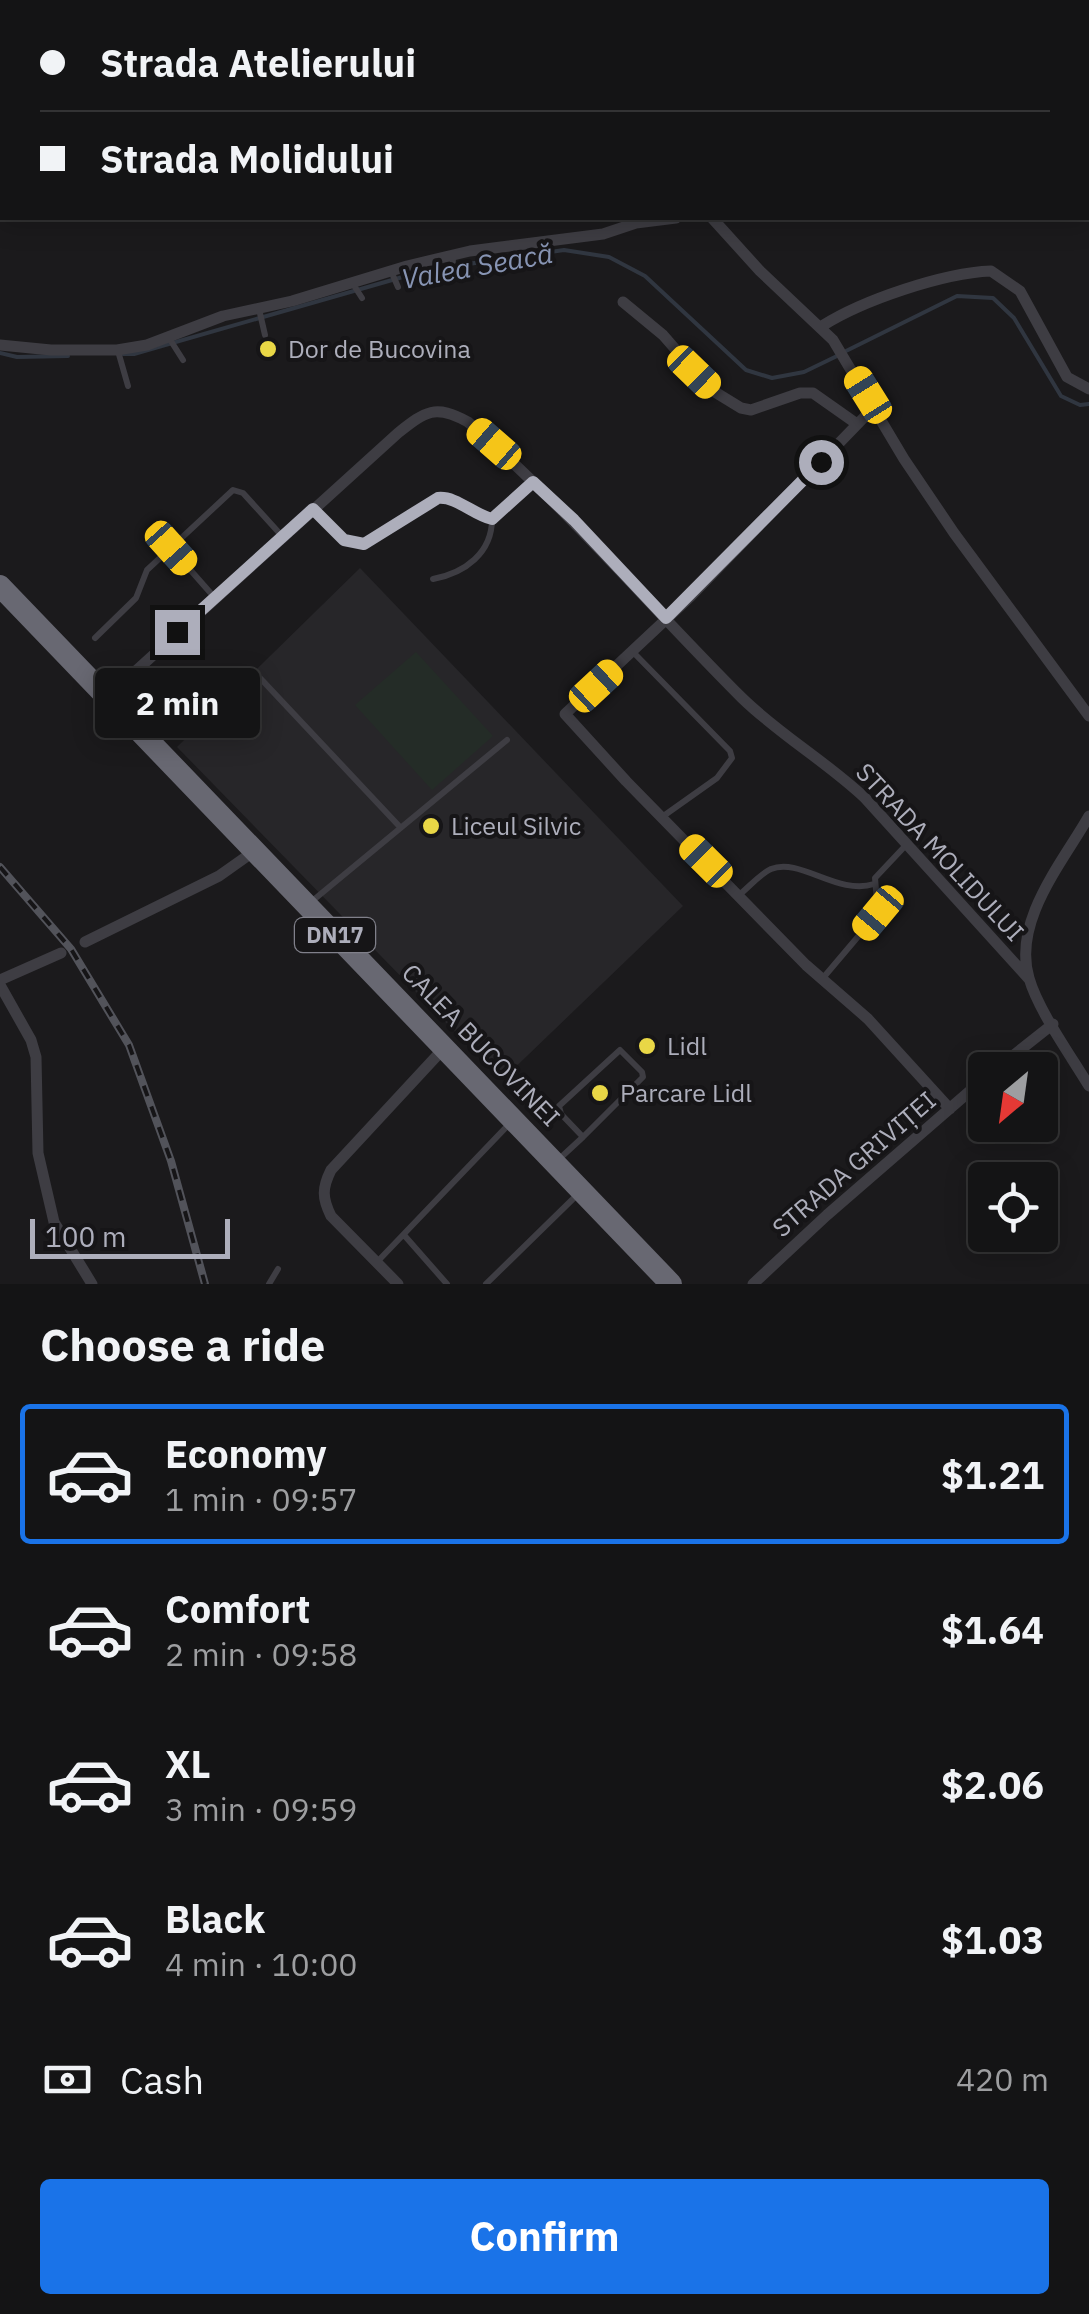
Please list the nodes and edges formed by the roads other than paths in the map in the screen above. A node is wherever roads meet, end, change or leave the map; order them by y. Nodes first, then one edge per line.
1 (663, 220) edge
2 (714, 220) edge
3 (453, 259) junction
4 (391, 271) junction
5 (452, 276) dead end
6 (353, 284) junction
7 (398, 287) dead end
8 (362, 298) dead end
9 (623, 302) dead end
10 (260, 315) junction
11 (822, 326) junction
12 (264, 334) dead end
13 (169, 338) junction
14 (0, 346) edge
15 (119, 355) junction
16 (183, 360) dead end
17 (128, 386) dead end
18 (1089, 389) edge
19 (875, 406) junction
20 (857, 424) junction
21 (533, 482) junction
22 (313, 509) junction
23 (492, 519) junction
24 (283, 536) junction
25 (171, 548) junction
26 (434, 579) dead end
27 (0, 586) edge
28 (216, 598) junction
29 (666, 618) junction
30 (95, 638) dead end
31 (633, 652) junction
32 (261, 679) dead end
33 (106, 698) junction
34 (1089, 716) edge
35 (508, 740) dead end
36 (1089, 816) edge
37 (662, 818) junction
38 (400, 827) junction
39 (908, 844) junction
40 (253, 852) junction
41 (874, 884) junction
42 (739, 896) junction
43 (306, 906) junction
44 (85, 942) dead end
45 (60, 954) dead end
46 (1029, 978) junction
47 (823, 979) junction
48 (0, 982) edge
49 (1053, 1024) junction
50 (446, 1047) junction
51 (1018, 1052) edge
52 (1089, 1086) edge
53 (968, 1093) edge
54 (950, 1109) junction
55 (515, 1118) junction
56 (583, 1137) junction
57 (556, 1162) junction
58 (582, 1190) junction
59 (404, 1234) junction
60 (377, 1262) junction
61 (278, 1270) dead end
62 (92, 1284) edge
63 (269, 1284) edge
64 (398, 1284) edge
65 (447, 1284) edge
66 (486, 1284) edge
67 (671, 1284) edge
68 (753, 1284) edge

1 - 3 street
2 - 11 street
3 - 4 street
3 - 5 lane
4 - 6 street
4 - 7 lane
6 - 8 lane
6 - 10 street
9 - 20 street
10 - 12 lane
10 - 13 street
11 - 18 street
11 - 19 street
13 - 15 street
13 - 16 lane
14 - 15 street
15 - 17 lane
19 - 20 street
19 - 34 street
20 - 29 street
21 - 22 street, STRADA MOLIDULUI
21 - 23 lane
21 - 29 street, STRADA MOLIDULUI
22 - 23 lane
22 - 24 street, STRADA MOLIDULUI
23 - 26 lane
24 - 25 lane
24 - 28 street, STRADA MOLIDULUI
25 - 28 lane
25 - 30 lane
27 - 33 highway, CALEA BUCOVINEI / DN17
28 - 33 street, STRADA MOLIDULUI
29 - 31 street
29 - 39 street, STRADA MOLIDULUI
31 - 37 street
31 - 37 lane
32 - 38 lane
33 - 40 highway, CALEA BUCOVINEI / DN17
35 - 38 lane
36 - 46 street
37 - 42 street
38 - 43 lane
39 - 41 lane
39 - 46 street, STRADA MOLIDULUI
40 - 43 highway, CALEA BUCOVINEI / DN17
40 - 44 street
41 - 42 lane
41 - 47 lane
42 - 47 street
43 - 50 highway, CALEA BUCOVINEI / DN17
45 - 48 street
46 - 49 street
47 - 54 street
48 - 62 street
49 - 51 street
49 - 52 street
50 - 55 highway, CALEA BUCOVINEI / DN17
50 - 60 street
53 - 54 street, STRADA GRIVIȚEI
54 - 68 street, STRADA GRIVIȚEI
55 - 57 highway, CALEA BUCOVINEI / DN17
55 - 59 lane
56 - 56 lane
56 - 57 lane
57 - 58 highway, CALEA BUCOVINEI / DN17
58 - 66 lane
58 - 67 highway, CALEA BUCOVINEI / DN17
59 - 60 lane
59 - 65 lane
60 - 64 street
61 - 63 lane

